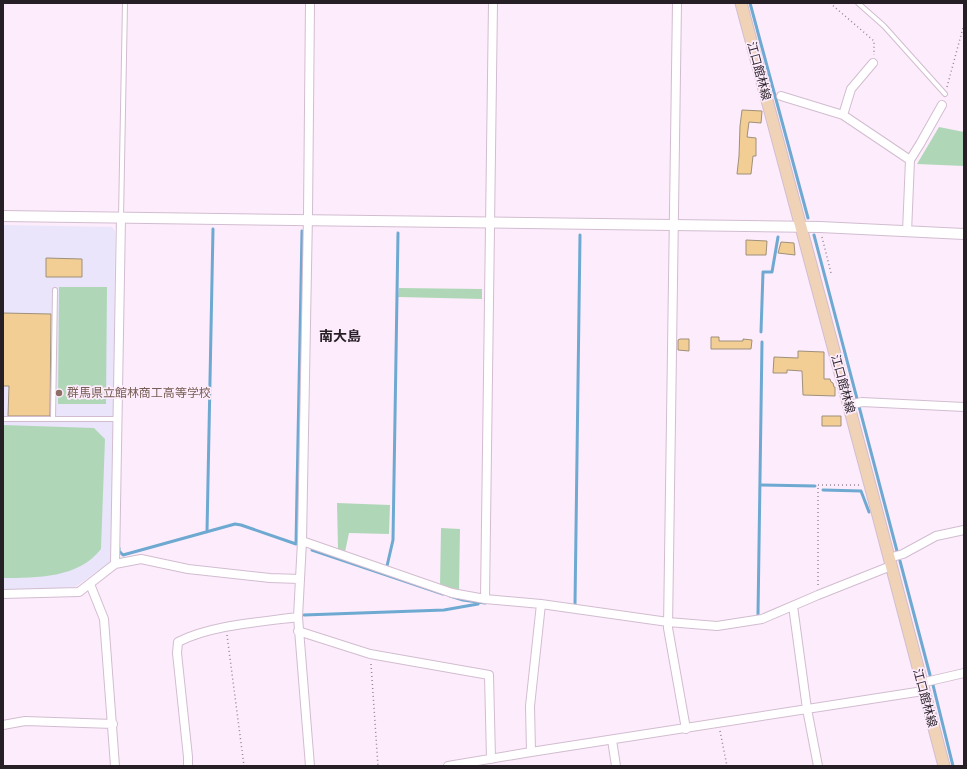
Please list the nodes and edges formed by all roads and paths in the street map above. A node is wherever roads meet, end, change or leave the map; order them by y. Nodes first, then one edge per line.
1 (125, 3) edge
2 (310, 3) edge
3 (493, 3) edge
4 (677, 3) edge
5 (741, 3) edge
6 (830, 3) edge
7 (858, 3) edge
8 (964, 24) edge
9 (873, 63) joint
10 (945, 94) joint
11 (781, 96) dead end
12 (942, 105) dead end
13 (843, 114) junction
14 (910, 160) junction
15 (3, 216) edge
16 (121, 217) junction
17 (308, 221) junction
18 (491, 223) junction
19 (674, 226) junction
20 (800, 227) junction
21 (820, 227) junction
22 (907, 232) junction
23 (964, 234) edge
24 (831, 273) dead end
25 (54, 290) dead end
26 (849, 405) junction
27 (964, 407) edge
28 (3, 419) edge
29 (53, 419) junction
30 (117, 419) junction
31 (870, 485) junction
32 (964, 530) edge
33 (302, 541) junction
34 (890, 562) junction
35 (115, 564) junction
36 (300, 579) junction
37 (90, 584) junction
38 (3, 594) edge
39 (818, 595) junction
40 (485, 598) junction
41 (541, 604) junction
42 (793, 606) junction
43 (298, 617) junction
44 (668, 622) junction
45 (226, 628) junction
46 (298, 631) junction
47 (370, 654) junction
48 (964, 674) edge
49 (922, 687) junction
50 (808, 709) junction
51 (718, 723) junction
52 (113, 724) junction
53 (3, 725) edge
54 (686, 729) junction
55 (612, 740) junction
56 (531, 752) junction
57 (490, 759) junction
58 (115, 766) edge
59 (188, 766) edge
60 (244, 766) edge
61 (310, 766) edge
62 (378, 766) edge
63 (448, 766) edge
64 (616, 766) edge
65 (727, 766) edge
66 (818, 766) edge
67 (944, 766) edge

1 - 16 lane
2 - 17 street
3 - 18 street
4 - 19 street
5 - 20 main road, 江口館林線
6 - 9 path
7 - 10 lane
8 - 10 path
9 - 13 street
11 - 13 street
12 - 14 street
13 - 14 street
14 - 22 street
15 - 16 street
16 - 17 street
16 - 30 street
17 - 18 street
17 - 33 street
18 - 19 street
18 - 40 street
19 - 20 street
19 - 44 street
20 - 21 street
20 - 26 main road, 江口館林線
21 - 22 street
21 - 24 path
22 - 23 street
25 - 29 lane
26 - 27 street
26 - 31 main road, 江口館林線
28 - 29 lane
29 - 30 lane
30 - 35 street
31 - 34 main road, 江口館林線
31 - 39 path
32 - 34 street
33 - 36 street
33 - 40 street
34 - 39 street
34 - 49 main road, 江口館林線
35 - 36 street
35 - 37 street
36 - 43 street
37 - 38 street
37 - 52 street
39 - 42 street
40 - 41 street
41 - 44 street
41 - 56 street
42 - 44 street
42 - 50 street
43 - 45 street
43 - 46 street
44 - 54 street
45 - 59 street
45 - 60 path
46 - 47 street
46 - 61 street
47 - 57 street
47 - 62 path
48 - 49 street
49 - 50 street
49 - 67 main road, 江口館林線
50 - 51 street
50 - 66 street
51 - 54 street
51 - 65 path
52 - 53 street
52 - 58 street
54 - 55 street
55 - 56 street
55 - 64 street
56 - 57 street
57 - 63 street

